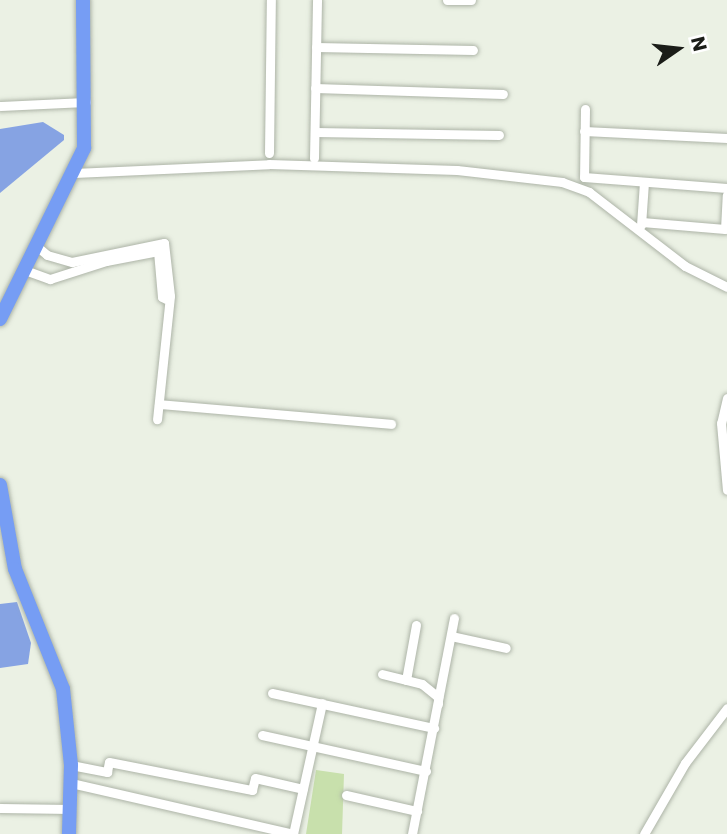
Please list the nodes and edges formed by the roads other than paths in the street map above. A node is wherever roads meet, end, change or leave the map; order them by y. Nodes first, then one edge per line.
1 (83, 0) edge
2 (271, 0) edge
3 (317, 0) edge
4 (447, 0) edge
5 (471, 0) edge
6 (316, 47) junction
7 (473, 50) dead end
8 (314, 88) junction
9 (503, 94) dead end
10 (86, 102) junction
11 (0, 106) edge
12 (584, 109) dead end
13 (584, 131) junction
14 (315, 132) junction
15 (499, 135) dead end
16 (727, 138) edge
17 (269, 153) dead end
18 (314, 158) dead end
19 (74, 173) junction
20 (644, 182) junction
21 (727, 188) edge
22 (727, 195) edge
23 (641, 226) junction
24 (34, 244) junction
25 (22, 269) junction
26 (727, 287) edge
27 (166, 299) junction
28 (0, 319) edge
29 (727, 398) edge
30 (159, 404) junction
31 (158, 419) dead end
32 (391, 424) dead end
33 (0, 485) edge
34 (727, 490) edge
35 (454, 618) dead end
36 (416, 625) dead end
37 (451, 636) junction
38 (506, 648) dead end
39 (382, 674) dead end
40 (406, 680) junction
41 (272, 693) dead end
42 (322, 704) junction
43 (727, 708) edge
44 (438, 709) junction
45 (434, 728) junction
46 (262, 735) dead end
47 (312, 748) junction
48 (71, 765) junction
49 (426, 771) junction
50 (71, 783) junction
51 (303, 789) junction
52 (346, 795) dead end
53 (0, 808) edge
54 (71, 809) junction
55 (417, 811) junction
56 (69, 834) edge
57 (293, 834) edge
58 (412, 834) edge
59 (644, 834) edge

1 - 10 highway
2 - 17 street
3 - 6 street
4 - 5 street
6 - 7 street
6 - 8 street
8 - 9 street
8 - 14 street
10 - 11 street
10 - 19 highway
12 - 13 street
13 - 16 street
13 - 20 street
14 - 15 street
14 - 18 street
19 - 23 street
19 - 24 highway
20 - 21 street
20 - 23 street
22 - 23 street
23 - 26 street
24 - 25 highway
24 - 27 street
25 - 27 street
25 - 28 highway
27 - 30 street
29 - 34 street
30 - 31 street
30 - 32 street
33 - 48 highway
35 - 37 street
36 - 40 street
37 - 38 street
37 - 44 street
39 - 40 street
40 - 44 street
41 - 42 street
42 - 45 street
42 - 47 street
43 - 59 street
44 - 45 street
45 - 49 street
46 - 47 street
47 - 49 street
47 - 51 street
48 - 50 highway
48 - 51 street
49 - 55 street
50 - 54 highway
50 - 57 street
51 - 57 street
52 - 55 street
53 - 54 street
54 - 56 highway
55 - 58 street

